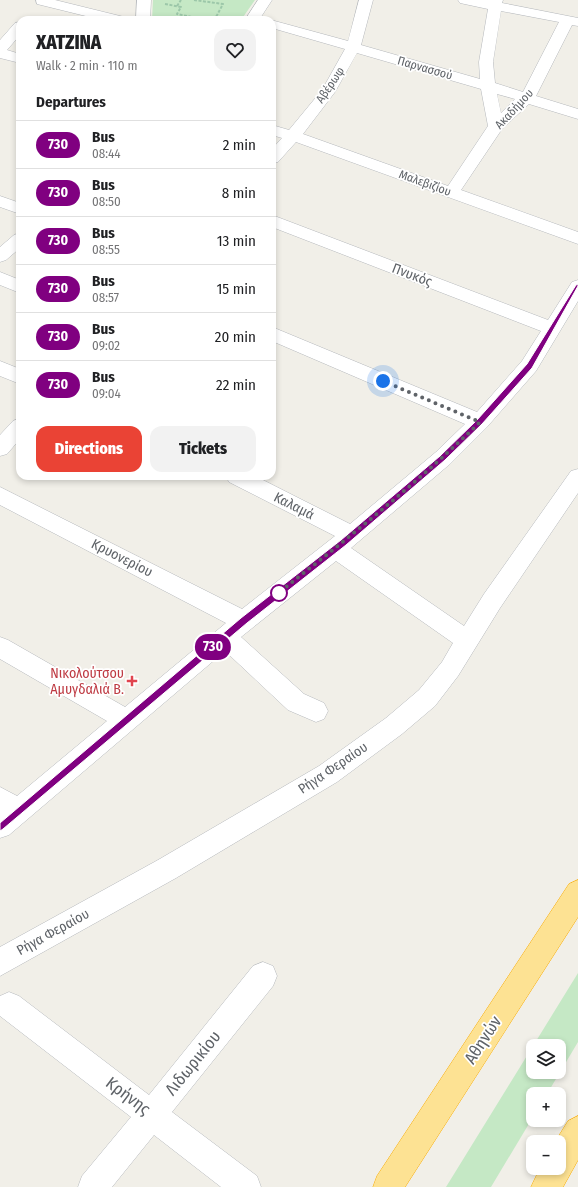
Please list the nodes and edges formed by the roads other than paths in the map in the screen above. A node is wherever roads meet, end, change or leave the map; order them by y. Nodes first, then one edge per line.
1 (265, 0) edge
2 (366, 0) edge
3 (465, 0) edge
4 (144, 1) edge
5 (495, 3) edge
6 (35, 9) edge
7 (88, 16) edge
8 (143, 16) edge
9 (256, 16) edge
10 (573, 21) edge
11 (276, 25) edge
12 (16, 31) edge
13 (353, 47) junction
14 (0, 49) edge
15 (0, 53) edge
16 (16, 58) edge
17 (488, 86) junction
18 (526, 97) junction
19 (578, 114) edge
20 (496, 126) junction
21 (276, 131) edge
22 (294, 136) junction
23 (276, 154) edge
24 (452, 192) junction
25 (0, 200) edge
26 (16, 207) edge
27 (276, 223) edge
28 (578, 238) edge
29 (16, 242) edge
30 (0, 256) edge
31 (0, 278) edge
32 (16, 285) edge
33 (578, 286) edge
34 (553, 329) junction
35 (276, 336) edge
36 (0, 368) edge
37 (16, 376) edge
38 (480, 422) junction
39 (16, 430) edge
40 (0, 448) edge
41 (578, 477) edge
42 (244, 480) edge
43 (0, 495) edge
44 (352, 535) junction
45 (335, 550) junction
46 (244, 621) junction
47 (226, 637) junction
48 (468, 641) junction
49 (0, 647) edge
50 (316, 711) dead end
51 (126, 720) junction
52 (9, 804) edge
53 (0, 826) edge
54 (578, 893) edge
55 (0, 962) edge
56 (263, 976) dead end
57 (9, 1006) dead end
58 (152, 1114) junction
59 (578, 1131) edge
60 (566, 1152) edge
61 (553, 1175) edge
62 (93, 1187) edge
63 (246, 1187) edge
64 (388, 1187) edge
65 (546, 1187) edge

1 - 9 street
2 - 13 street, Αβέρωφ
3 - 5 street
4 - 8 street
5 - 10 street
5 - 17 street
6 - 7 street
10 - 18 street, Ακαδήμου
11 - 13 street, Παρνασσού
12 - 14 street
13 - 17 street, Παρνασσού
13 - 22 street, Αβέρωφ
15 - 16 street
17 - 18 street, Παρνασσού
17 - 20 street
18 - 19 street, Παρνασσού
18 - 20 street, Ακαδήμου
20 - 24 street, Ακαδήμου
21 - 22 street, Μαλεβιζίου
22 - 23 street, Αβέρωφ
22 - 24 street, Μαλεβιζίου
24 - 28 street, Μαλεβιζίου
25 - 26 street
27 - 34 street, Πνυκός
29 - 30 street
31 - 32 street
33 - 34 street
34 - 38 street
35 - 38 street
36 - 37 street
38 - 44 street
39 - 40 street
41 - 48 street, Ρήγα Φεραίου
42 - 44 street, Καλαμά
43 - 46 street, Κρυονερίου
44 - 45 street
45 - 46 street
45 - 48 street
46 - 47 street
47 - 50 street
47 - 51 street
48 - 55 street, Ρήγα Φεραίου
49 - 51 street
51 - 52 street
52 - 53 street
54 - 64 highway, Αθηνών
56 - 58 street, Λιδωρικίου
57 - 58 street, Κρήνης
58 - 62 street, Λιδωρικίου
58 - 63 street, Κρήνης
59 - 60 highway
61 - 65 highway

